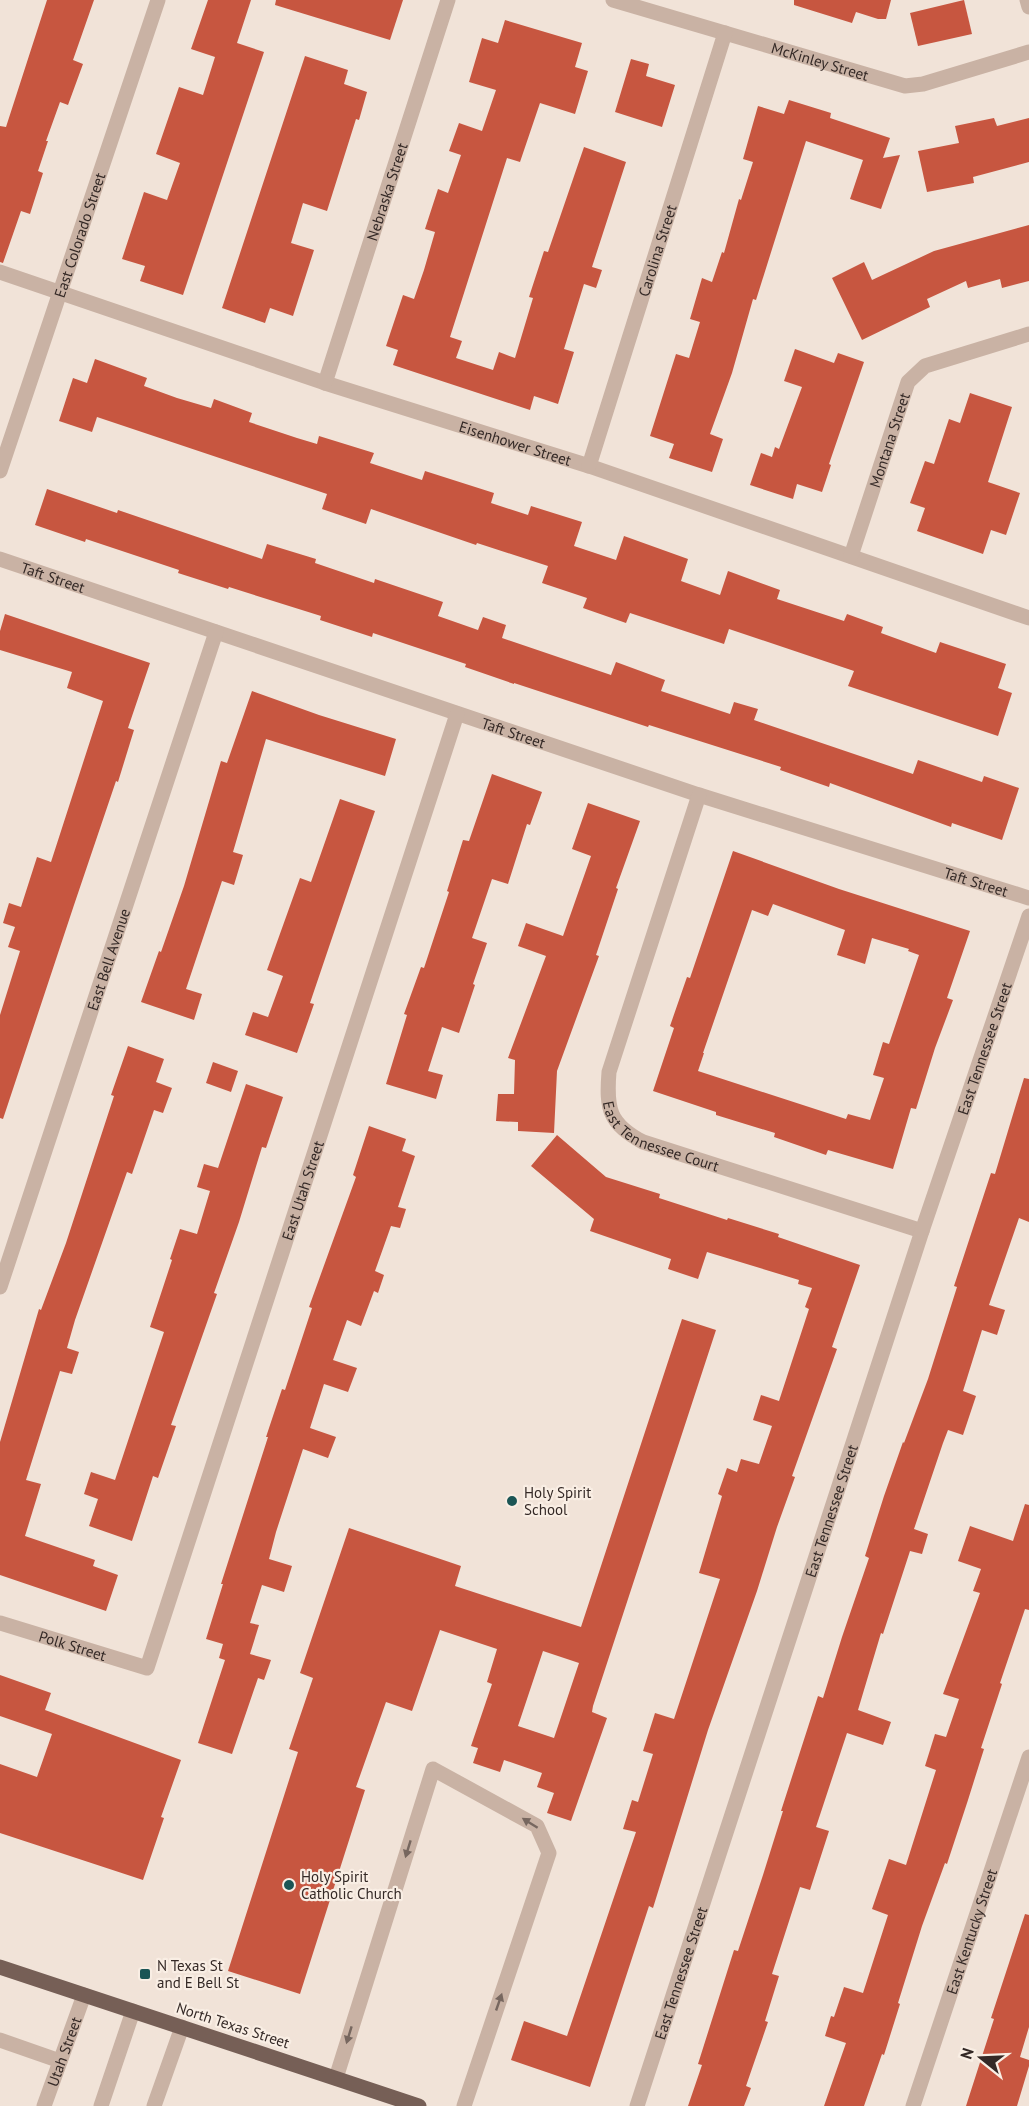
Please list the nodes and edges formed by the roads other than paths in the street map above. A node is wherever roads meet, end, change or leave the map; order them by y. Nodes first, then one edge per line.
1 (158, 0) edge
2 (448, 0) edge
3 (613, 0) edge
4 (1027, 0) edge
5 (1029, 8) edge
6 (725, 33) junction
7 (1029, 52) edge
8 (0, 272) edge
9 (60, 292) junction
10 (1029, 333) edge
11 (326, 383) junction
12 (589, 466) junction
13 (0, 471) edge
14 (851, 556) junction
15 (0, 559) edge
16 (1029, 618) edge
17 (216, 632) junction
18 (457, 714) junction
19 (699, 795) junction
20 (1029, 898) edge
21 (1029, 916) edge
22 (922, 1231) junction
23 (0, 1287) edge
24 (0, 1623) edge
25 (147, 1668) joint
26 (1029, 1757) edge
27 (0, 1967) edge
28 (84, 1995) junction
29 (133, 2011) junction
30 (182, 2027) junction
31 (0, 2040) edge
32 (60, 2061) junction
33 (336, 2078) junction
34 (44, 2106) edge
35 (101, 2106) edge
36 (154, 2106) edge
37 (419, 2106) edge
38 (464, 2106) edge
39 (637, 2106) edge
40 (913, 2106) edge

1 - 9 street, East Colorado Street
2 - 11 street, Nebraska Street
3 - 6 street, McKinley Street
4 - 5 street
6 - 7 street, McKinley Street
6 - 12 street, Carolina Street
8 - 9 street, Eisenhower Street
9 - 11 street, Eisenhower Street
9 - 13 street, East Colorado Street
10 - 14 street, Montana Street
11 - 12 street, Eisenhower Street
12 - 14 street, Eisenhower Street
14 - 16 street, Eisenhower Street
15 - 17 street, Taft Street
17 - 18 street, Taft Street
17 - 23 street, East Bell Avenue
18 - 19 street, Taft Street
18 - 25 street, East Utah Street
19 - 20 street, Taft Street
19 - 22 street, East Tennessee Court
21 - 22 street, East Tennessee Street
22 - 39 street, East Tennessee Street
24 - 25 street, Polk Street
26 - 40 street, East Kentucky Street
27 - 28 main road, North Texas Street
28 - 29 main road, North Texas Street
28 - 32 street, Utah Street
29 - 30 main road, North Texas Street
29 - 35 street
30 - 33 main road, North Texas Street
30 - 36 street
31 - 32 street
32 - 34 street, Utah Street
33 - 37 main road, North Texas Street
38 -> 33 street

